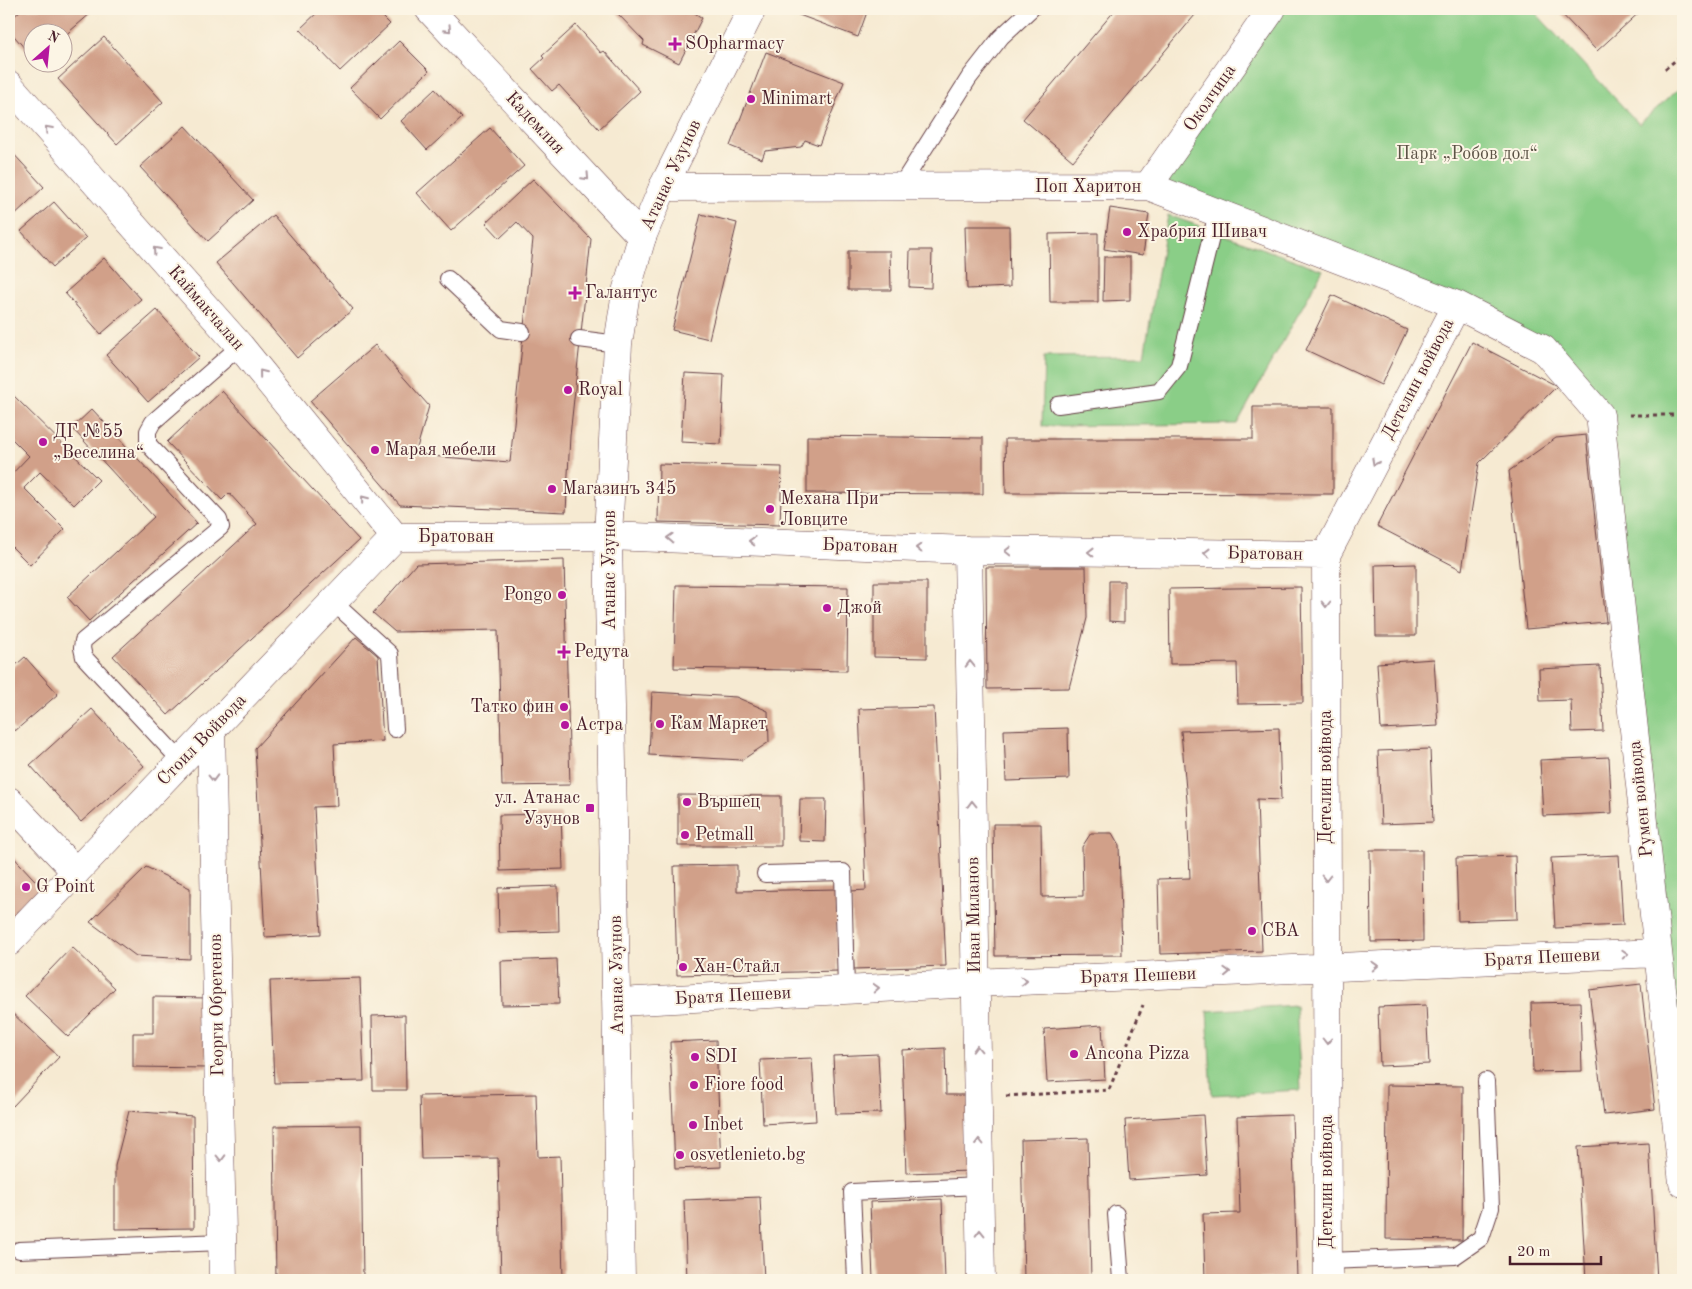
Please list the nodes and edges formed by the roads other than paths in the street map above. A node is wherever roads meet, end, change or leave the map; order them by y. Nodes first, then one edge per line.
1 (429, 9) edge
2 (752, 9) edge
3 (1031, 9) edge
4 (1272, 9) edge
5 (9, 85) edge
6 (1148, 186) junction
7 (900, 187) junction
8 (663, 188) junction
9 (1217, 213) junction
10 (642, 237) junction
11 (448, 279) dead end
12 (1457, 305) junction
13 (522, 332) dead end
14 (579, 339) dead end
15 (618, 344) junction
16 (240, 346) junction
17 (1058, 405) dead end
18 (1613, 415) joint
19 (608, 536) junction
20 (395, 537) junction
21 (968, 550) junction
22 (1326, 555) junction
23 (333, 602) junction
24 (212, 730) junction
25 (395, 730) dead end
26 (181, 761) junction
27 (9, 801) edge
28 (76, 872) junction
29 (765, 874) dead end
30 (9, 942) edge
31 (1658, 953) junction
32 (1326, 968) junction
33 (975, 983) junction
34 (846, 990) junction
35 (618, 1002) junction
36 (1486, 1081) dead end
37 (1683, 1183) edge
38 (979, 1186) junction
39 (1116, 1214) dead end
40 (223, 1242) junction
41 (19, 1250) dead end
42 (1328, 1270) edge
43 (223, 1280) edge
44 (622, 1280) edge
45 (856, 1280) edge
46 (981, 1280) edge
47 (1121, 1280) edge

1 -> 10 street, Кадемлия
2 - 8 street, Атанас Узунов
3 - 7 lane
4 - 6 street, Околчица
16 -> 5 street, Каймакчалан
6 - 7 street, Поп Харитон
6 - 9 street, Поп Харитон
7 - 8 street, Поп Харитон
8 - 10 street, Атанас Узунов
9 - 12 street, Поп Харитон
9 - 17 lane
10 - 15 street, Атанас Узунов
11 - 13 lane
12 - 18 street, Поп Харитон
12 -> 22 street, Детелин войвода
14 - 15 lane
15 - 19 street, Атанас Узунов
20 -> 16 street, Каймакчалан
16 - 26 lane
18 - 31 street, Румен войвода
19 - 20 street, Братован
21 -> 19 street, Братован
19 - 35 street, Атанас Узунов
20 - 23 street, Стоил Войвода
22 -> 21 street, Братован
33 -> 21 street, Иван Миланов
22 -> 32 street, Детелин войвода
23 - 24 street, Стоил Войвода
23 - 25 lane
24 - 26 street, Стоил Войвода
24 -> 40 street, Георги Обретенов
26 - 28 street, Стоил Войвода
27 - 28 street
28 - 30 street, Стоил Войвода
29 - 34 lane
32 -> 31 street, Братя Пешеви
31 - 37 street, Румен войвода
33 -> 32 street, Братя Пешеви
32 -> 42 street, Детелин войвода
34 -> 33 street, Братя Пешеви
38 -> 33 street, Иван Миланов
34 - 35 street, Братя Пешеви
35 - 44 street, Атанас Узунов
36 - 42 lane
38 - 45 lane
46 -> 38 street, Иван Миланов
39 - 47 lane
40 - 41 lane
40 - 43 street, Георги Обретенов

